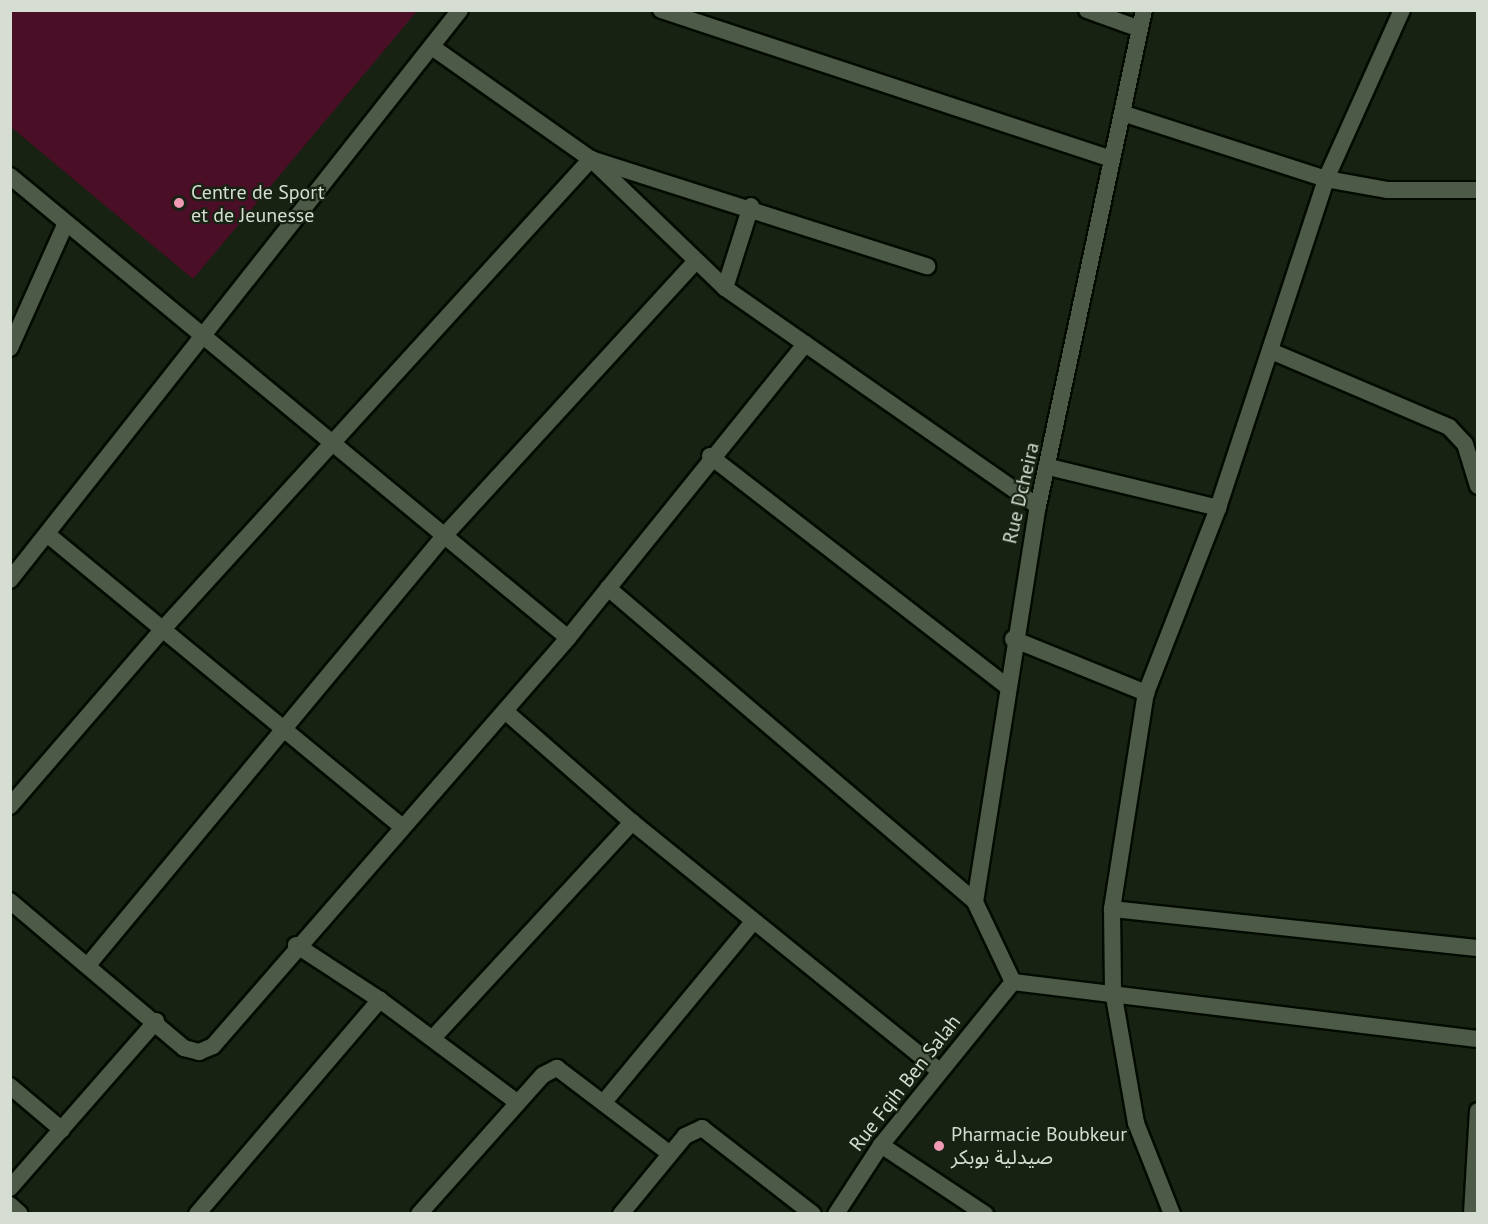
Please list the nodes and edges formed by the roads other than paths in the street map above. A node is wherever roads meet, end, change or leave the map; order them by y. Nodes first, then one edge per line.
1 (460, 10) edge
2 (661, 10) edge
3 (1087, 10) edge
4 (1144, 10) edge
5 (1402, 10) edge
6 (692, 16) edge
7 (1140, 29) junction
8 (432, 47) junction
9 (1122, 113) junction
10 (591, 159) junction
11 (1112, 159) junction
12 (10, 176) edge
13 (1326, 179) junction
14 (1478, 190) edge
15 (751, 206) junction
16 (66, 223) junction
17 (694, 263) junction
18 (927, 266) dead end
19 (725, 288) junction
20 (202, 339) junction
21 (805, 344) junction
22 (10, 348) edge
23 (1270, 351) junction
24 (335, 445) junction
25 (710, 456) junction
26 (1049, 467) junction
27 (1478, 486) edge
28 (1038, 506) junction
29 (1218, 508) junction
30 (46, 534) junction
31 (444, 536) junction
32 (10, 580) edge
33 (608, 588) junction
34 (164, 629) junction
35 (568, 638) junction
36 (1013, 639) junction
37 (1007, 686) junction
38 (1146, 693) junction
39 (505, 711) junction
40 (285, 726) junction
41 (10, 806) edge
42 (632, 822) junction
43 (401, 826) junction
44 (10, 902) edge
45 (975, 902) junction
46 (1112, 909) junction
47 (753, 922) junction
48 (296, 945) junction
49 (1478, 948) edge
50 (88, 965) junction
51 (1013, 982) junction
52 (1113, 991) junction
53 (380, 1000) junction
54 (156, 1021) junction
55 (434, 1038) junction
56 (1478, 1039) edge
57 (940, 1071) junction
58 (10, 1086) edge
59 (604, 1102) junction
60 (518, 1103) junction
61 (1478, 1111) edge
62 (62, 1130) junction
63 (881, 1145) junction
64 (669, 1153) junction
65 (10, 1188) edge
66 (10, 1205) edge
67 (20, 1214) edge
68 (197, 1214) edge
69 (419, 1214) edge
70 (621, 1214) edge
71 (813, 1214) edge
72 (836, 1214) edge
73 (986, 1214) edge
74 (1172, 1214) edge
75 (1472, 1214) edge

1 - 8 street
2 - 6 street
3 - 7 street
4 - 7 street, Rue Dcheira
5 - 13 street
6 - 11 street
7 - 9 street, Rue Dcheira
8 - 10 street
8 - 20 street
9 - 11 street, Rue Dcheira
9 - 13 street
10 - 15 street
10 - 17 street
10 - 24 street
11 - 26 street, Rue Dcheira
12 - 16 street
13 - 14 street
13 - 23 street
15 - 18 street
15 - 19 street
16 - 20 street
16 - 22 street
17 - 19 street
17 - 31 street
19 - 21 street
20 - 24 street
20 - 30 street
21 - 25 street
21 - 28 street
23 - 27 street
23 - 29 street
24 - 31 street
24 - 34 street
25 - 33 street
25 - 37 street
26 - 28 street, Rue Dcheira
26 - 29 street
28 - 36 street, Rue Dcheira
29 - 38 street
30 - 32 street
30 - 34 street
31 - 35 street
31 - 40 street
33 - 35 street
33 - 45 street
34 - 40 street
34 - 41 street
35 - 39 street
36 - 37 street, Rue Dcheira
36 - 38 street
37 - 45 street, Rue Dcheira
38 - 46 street
39 - 42 street
39 - 43 street
40 - 43 street
40 - 50 street
42 - 47 street
42 - 55 street
43 - 48 street
44 - 50 street
45 - 51 street
46 - 49 street
46 - 52 street
47 - 57 street
47 - 59 street
48 - 53 street
48 - 54 street
50 - 54 street
51 - 52 street
51 - 57 street, Rue Fqih Ben Salah
52 - 56 street
52 - 74 street
53 - 55 street
53 - 68 street
54 - 62 street
55 - 60 street
57 - 63 street, Rue Fqih Ben Salah
58 - 62 street
59 - 60 street
59 - 64 street
60 - 69 street
61 - 75 street
62 - 65 street
63 - 72 street, Rue Fqih Ben Salah
63 - 73 street
64 - 70 street
64 - 71 street
66 - 67 street

